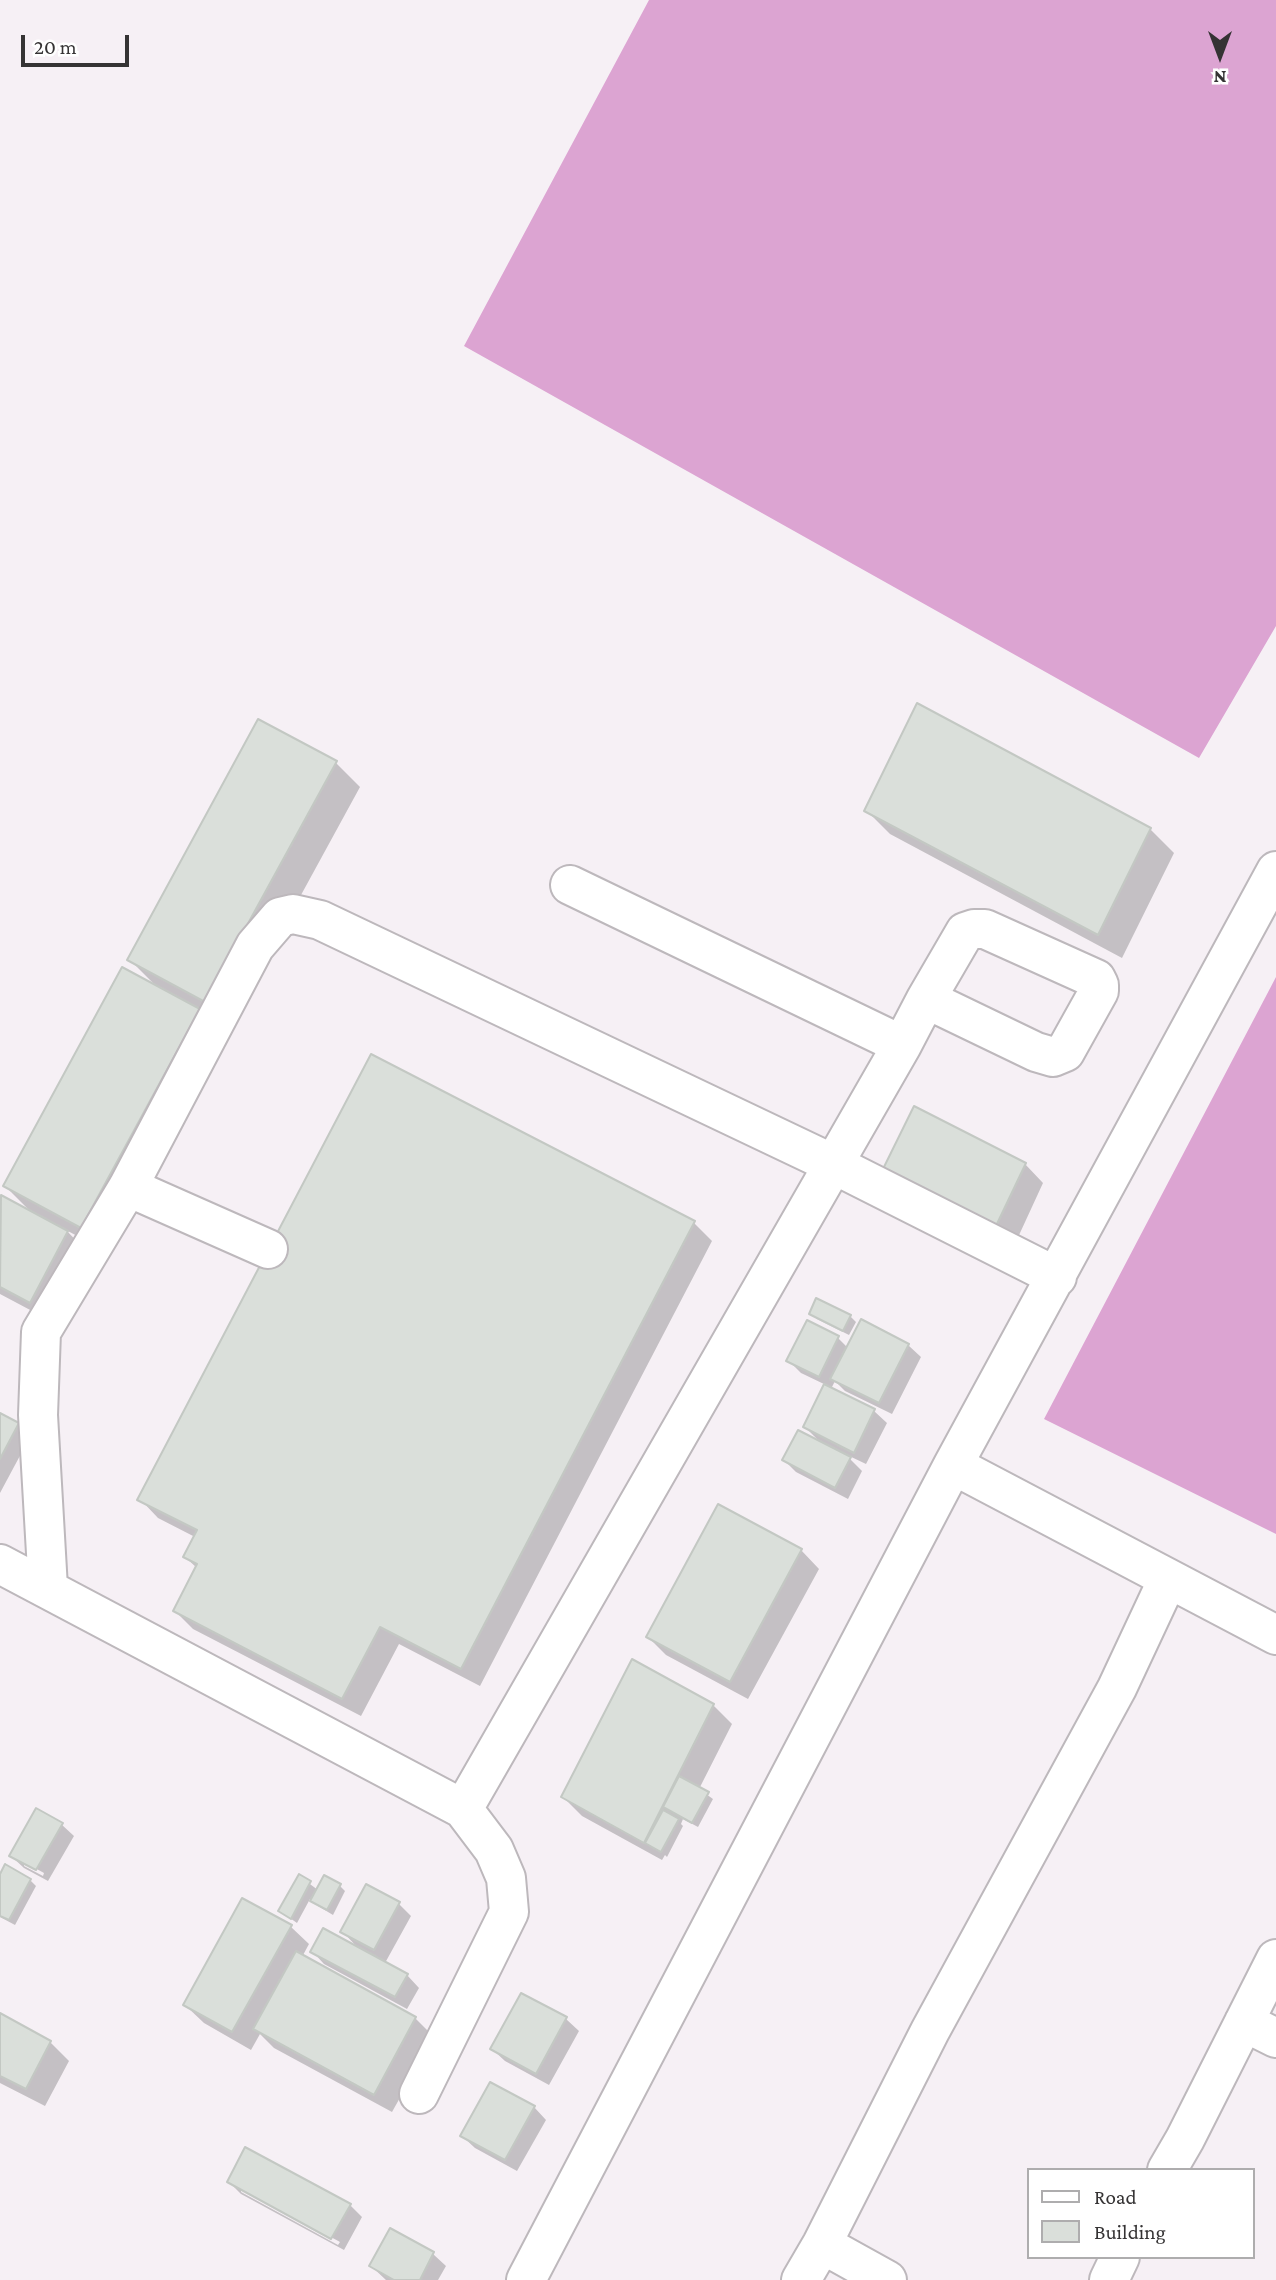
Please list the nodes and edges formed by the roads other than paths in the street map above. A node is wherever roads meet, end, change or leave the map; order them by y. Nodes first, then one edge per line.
1 (1276, 871) edge
2 (570, 885) dead end
3 (926, 999) dead end
4 (902, 1045) junction
5 (833, 1164) junction
6 (128, 1187) junction
7 (268, 1250) dead end
8 (1057, 1277) junction
9 (953, 1465) junction
10 (0, 1564) edge
11 (1168, 1578) junction
12 (48, 1588) junction
13 (1276, 1635) edge
14 (463, 1810) junction
15 (1276, 1959) edge
16 (1260, 2030) edge
17 (419, 2094) dead end
18 (1168, 2168) edge
19 (822, 2244) junction
20 (1119, 2259) edge
21 (526, 2280) edge
22 (801, 2280) edge
23 (887, 2280) edge
24 (1109, 2280) edge

1 - 8 lane
2 - 4 lane
3 - 4 lane
4 - 5 lane
5 - 6 lane
5 - 8 lane
5 - 14 lane
6 - 7 lane
6 - 12 lane
8 - 9 lane
9 - 11 lane
9 - 21 lane
10 - 12 lane
11 - 13 lane
11 - 19 lane
12 - 14 lane
14 - 17 lane
15 - 16 lane
16 - 18 lane
19 - 22 lane
19 - 23 lane
20 - 24 lane

